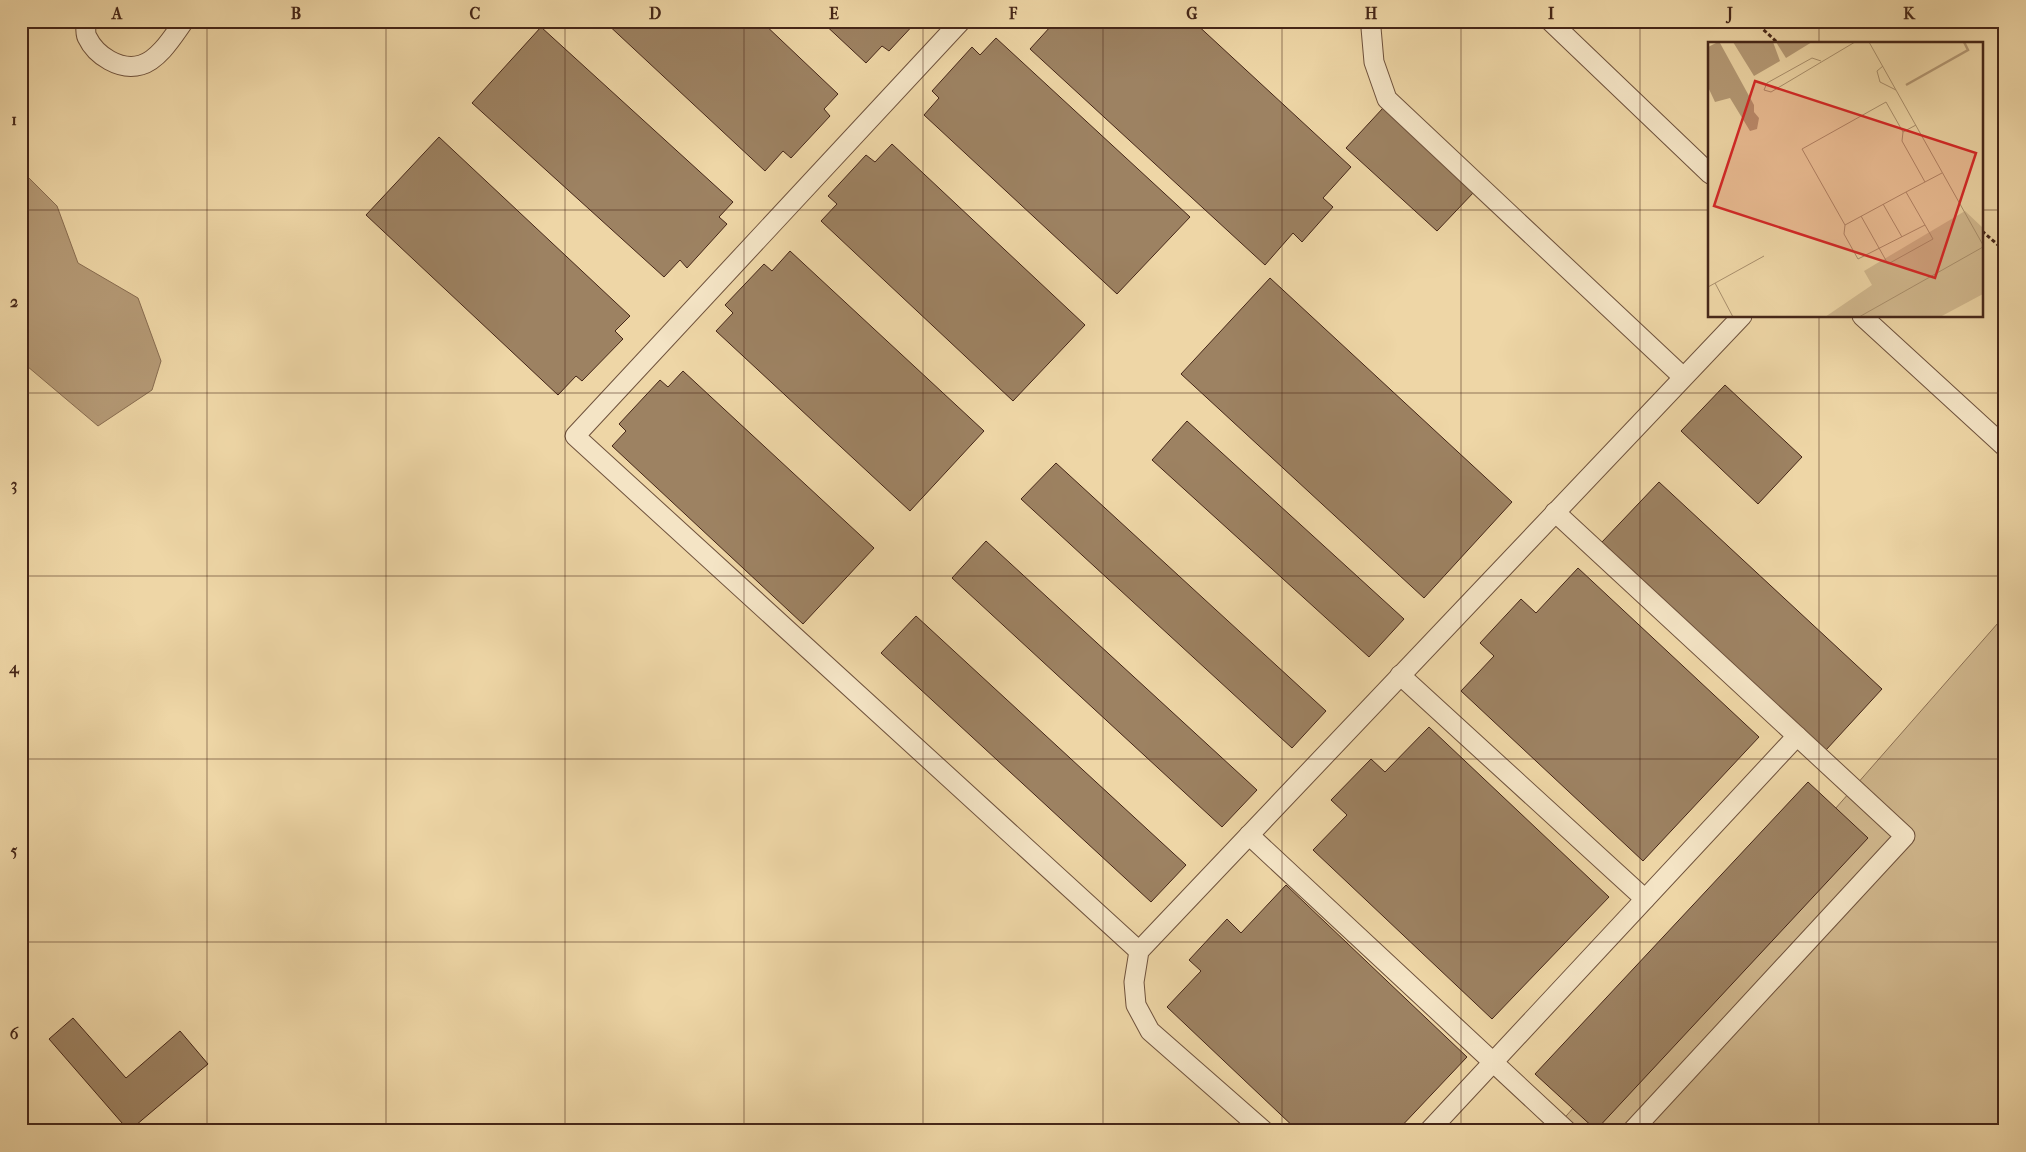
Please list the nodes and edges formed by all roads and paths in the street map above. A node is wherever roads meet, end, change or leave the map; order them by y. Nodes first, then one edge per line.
1 (86, 21) edge
2 (184, 21) edge
3 (961, 21) edge
4 (1550, 21) edge
5 (1754, 21) edge
6 (1371, 24) edge
7 (1777, 42) edge
8 (1708, 172) edge
9 (1984, 232) edge
10 (2005, 251) edge
11 (1740, 318) edge
12 (1864, 318) edge
13 (1683, 377) junction
14 (2005, 447) edge
15 (1555, 512) junction
16 (1400, 675) junction
17 (1797, 736) junction
18 (1249, 835) junction
19 (1645, 899) junction
20 (1139, 951) junction
21 (1493, 1062) junction
22 (1264, 1131) edge
23 (1429, 1131) edge
24 (1567, 1131) edge
25 (1632, 1131) edge

1 - 2 lane
3 - 20 lane
4 - 8 lane
5 - 7 path
6 - 13 lane
9 - 10 path
11 - 13 lane
12 - 14 lane
13 - 15 lane
15 - 16 lane
15 - 17 lane
16 - 18 lane
16 - 19 lane
17 - 19 lane
17 - 25 lane
18 - 20 lane
18 - 21 lane
19 - 21 lane
20 - 22 lane
21 - 23 lane
21 - 24 lane

